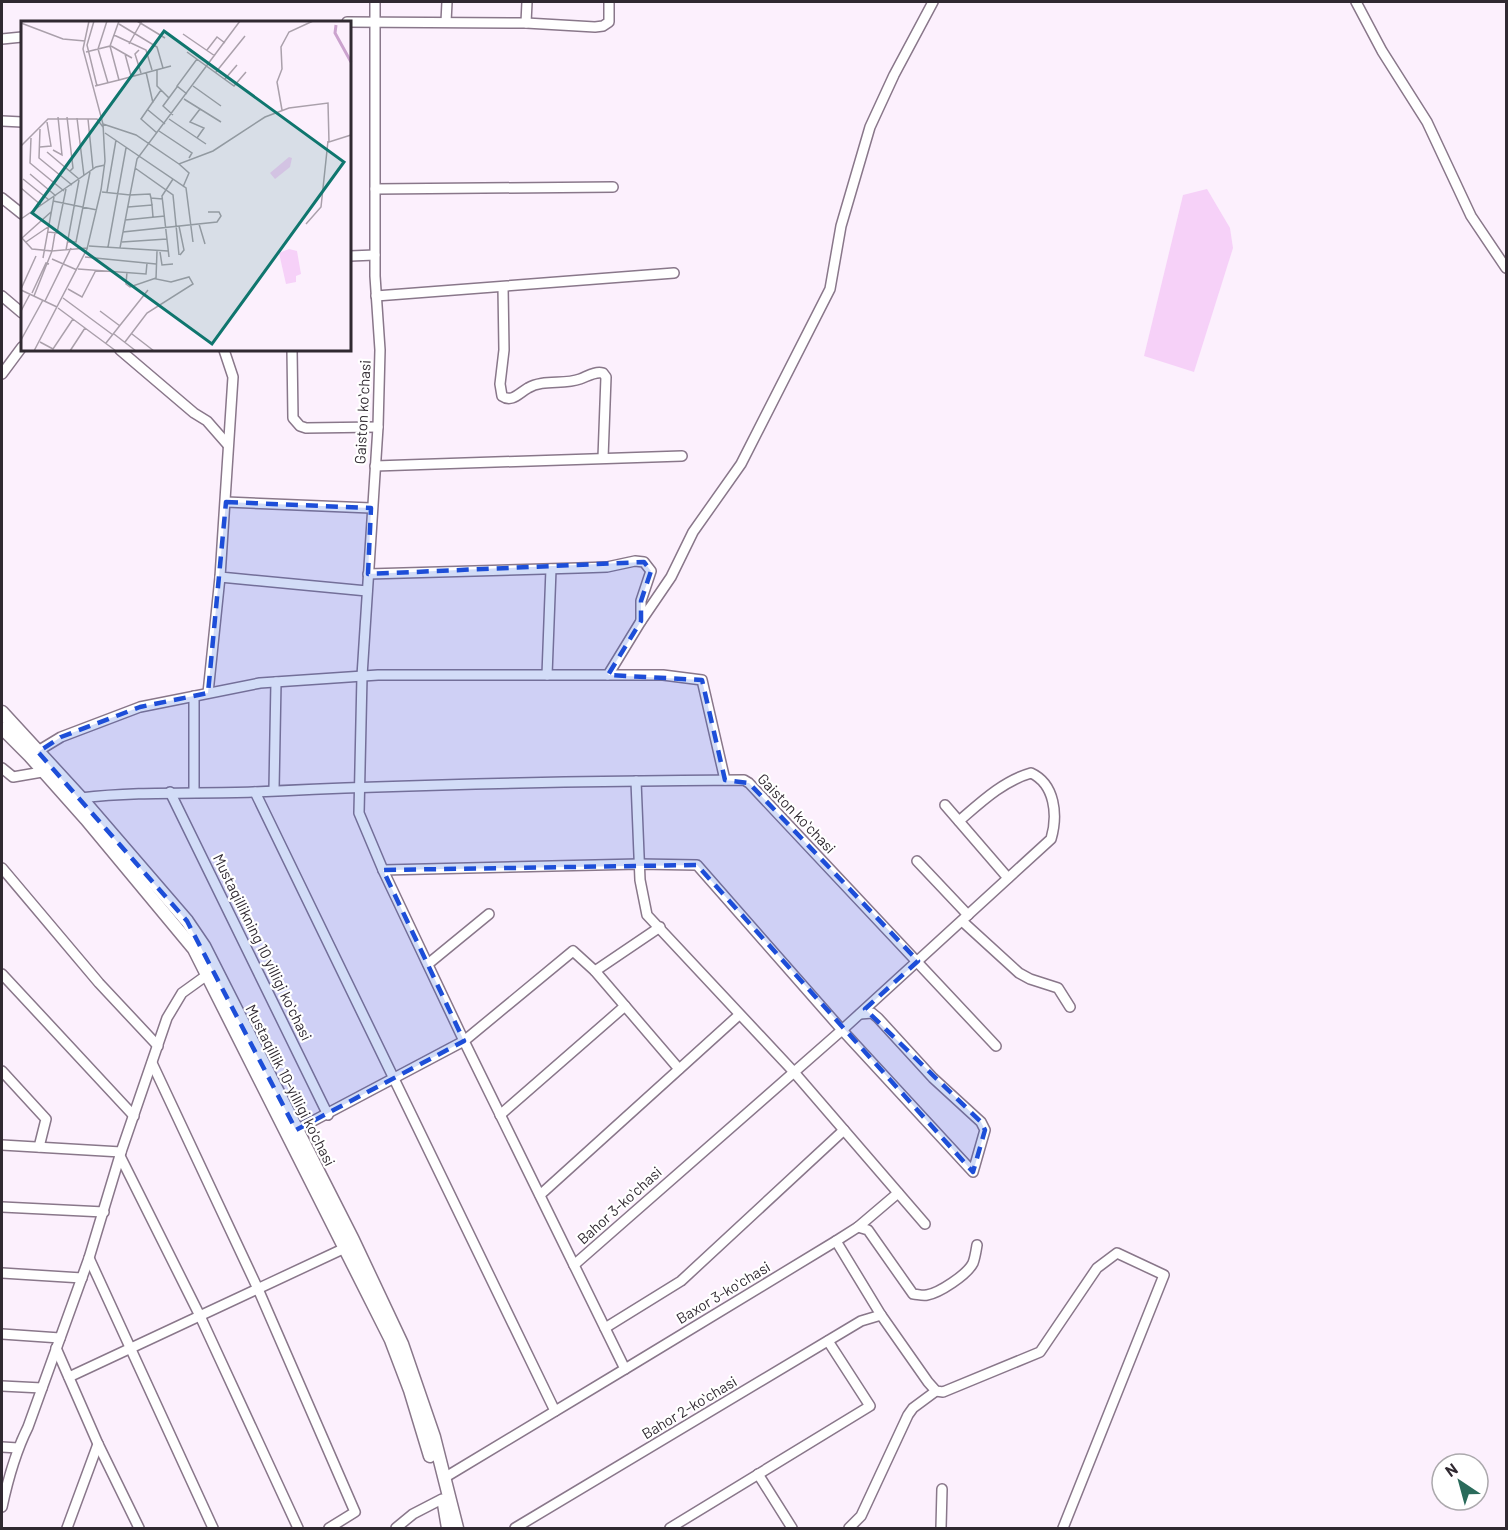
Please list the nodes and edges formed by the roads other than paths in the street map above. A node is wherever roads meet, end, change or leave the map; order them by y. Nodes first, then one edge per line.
1 (375, 2) edge
2 (447, 2) edge
3 (528, 2) edge
4 (609, 2) edge
5 (933, 2) edge
6 (1356, 2) edge
7 (351, 22) edge
8 (375, 22) junction
9 (446, 22) junction
10 (526, 23) junction
11 (21, 37) edge
12 (2, 39) edge
13 (2, 121) edge
14 (21, 122) edge
15 (613, 187) dead end
16 (375, 189) junction
17 (2, 198) edge
18 (21, 212) edge
19 (375, 255) junction
20 (351, 256) edge
21 (1506, 268) edge
22 (674, 273) dead end
23 (503, 287) junction
24 (2, 296) edge
25 (376, 297) junction
26 (21, 312) edge
27 (21, 348) edge
28 (121, 351) edge
29 (224, 351) edge
30 (292, 351) edge
31 (2, 374) edge
32 (378, 427) junction
33 (228, 444) junction
34 (682, 456) dead end
35 (603, 458) junction
36 (375, 466) junction
37 (226, 502) junction
38 (371, 508) junction
39 (551, 569) junction
40 (368, 574) junction
41 (220, 577) junction
42 (367, 591) junction
43 (640, 621) junction
44 (547, 675) junction
45 (608, 675) junction
46 (362, 676) junction
47 (276, 682) junction
48 (208, 693) junction
49 (194, 696) junction
50 (2, 712) edge
51 (2, 728) edge
52 (34, 754) junction
53 (2, 768) edge
54 (42, 772) junction
55 (725, 780) junction
56 (636, 781) junction
57 (359, 787) junction
58 (274, 789) junction
59 (171, 792) junction
60 (194, 792) junction
61 (255, 792) junction
62 (81, 798) junction
63 (945, 805) dead end
64 (959, 821) junction
65 (917, 861) dead end
66 (639, 864) junction
67 (2, 868) edge
68 (383, 870) junction
69 (1008, 878) junction
70 (489, 914) dead end
71 (965, 918) junction
72 (660, 927) junction
73 (918, 961) junction
74 (428, 964) junction
75 (594, 971) junction
76 (2, 974) edge
77 (207, 975) junction
78 (624, 1006) junction
79 (1070, 1007) dead end
80 (860, 1014) junction
81 (739, 1015) junction
82 (842, 1030) junction
83 (464, 1041) junction
84 (158, 1046) junction
85 (996, 1046) dead end
86 (152, 1064) junction
87 (679, 1069) junction
88 (2, 1071) edge
89 (793, 1071) junction
90 (395, 1079) junction
91 (328, 1115) junction
92 (501, 1115) junction
93 (134, 1116) junction
94 (296, 1130) junction
95 (844, 1130) junction
96 (2, 1145) edge
97 (39, 1148) junction
98 (121, 1154) junction
99 (898, 1193) junction
100 (540, 1195) junction
101 (2, 1207) edge
102 (104, 1212) junction
103 (926, 1224) dead end
104 (858, 1227) junction
105 (836, 1241) junction
106 (977, 1245) dead end
107 (345, 1248) junction
108 (89, 1258) junction
109 (574, 1265) junction
110 (2, 1273) edge
111 (82, 1278) junction
112 (258, 1289) junction
113 (881, 1315) junction
114 (200, 1316) junction
115 (605, 1329) junction
116 (2, 1334) edge
117 (60, 1338) junction
118 (828, 1341) junction
119 (56, 1348) junction
120 (129, 1349) junction
121 (625, 1369) junction
122 (69, 1377) junction
123 (2, 1386) edge
124 (42, 1388) junction
125 (936, 1390) junction
126 (555, 1411) junction
127 (98, 1443) junction
128 (2, 1447) edge
129 (18, 1448) junction
130 (758, 1474) junction
131 (444, 1478) junction
132 (942, 1489) dead end
133 (442, 1499) junction
134 (2, 1507) edge
135 (67, 1528) edge
136 (139, 1528) edge
137 (213, 1528) edge
138 (298, 1528) edge
139 (329, 1528) edge
140 (396, 1528) edge
141 (448, 1528) edge
142 (457, 1528) edge
143 (515, 1528) edge
144 (670, 1528) edge
145 (792, 1528) edge
146 (849, 1528) edge
147 (941, 1528) edge
148 (1063, 1528) edge

1 - 8 street, Gaiston koʻchasi
2 - 9 street
3 - 10 street
4 - 10 street
5 - 43 street
6 - 21 street
7 - 8 street
8 - 9 street
8 - 16 street, Gaiston koʻchasi
9 - 10 street
11 - 12 street
13 - 14 street
15 - 16 street
16 - 19 street, Gaiston koʻchasi
17 - 18 street
19 - 20 street
19 - 25 street, Gaiston koʻchasi
22 - 23 street
23 - 25 street
23 - 35 street
24 - 26 street
25 - 32 street, Gaiston koʻchasi
27 - 31 street
28 - 33 street
29 - 33 street
30 - 32 street
32 - 36 street, Gaiston koʻchasi
33 - 37 street
34 - 35 street
35 - 36 street
36 - 38 street, Gaiston koʻchasi
37 - 38 street
37 - 41 street
38 - 40 street, Gaiston koʻchasi
39 - 40 street
39 - 43 street
39 - 44 street
40 - 42 street, Gaiston koʻchasi
41 - 42 street
41 - 48 street
42 - 46 street, Gaiston koʻchasi
43 - 45 street
44 - 45 street
44 - 46 street
45 - 55 street
46 - 47 street
46 - 57 street, Gaiston koʻchasi
47 - 48 street
47 - 58 street
48 - 49 street
49 - 52 street
49 - 60 street
50 - 52 main road, Mustaqillik 10-yilligi ko'chasi
51 - 52 main road, Mustaqillik 10-yilligi ko'chasi
52 - 54 main road, Mustaqillik 10-yilligi ko'chasi
52 - 62 main road, Mustaqillik 10-yilligi ko'chasi
53 - 54 street
54 - 77 main road, Mustaqillik 10-yilligi ko'chasi
55 - 56 street, Gaiston koʻchasi
55 - 73 street, Gaiston koʻchasi
56 - 57 street, Gaiston koʻchasi
56 - 66 street
57 - 58 street, Gaiston koʻchasi
57 - 68 street
58 - 61 street, Gaiston koʻchasi
59 - 60 street, Gaiston koʻchasi
59 - 62 street, Gaiston koʻchasi
59 - 91 street, Mustaqillikning 10 yilligi koʻchasi
60 - 61 street, Gaiston koʻchasi
61 - 90 street
62 - 94 main road, Mustaqillik 10-yilligi ko'chasi
63 - 64 street
64 - 69 street
64 - 69 street, Bahor 3-koʻchasi
65 - 71 street
66 - 68 street
66 - 72 street
66 - 82 street
67 - 84 street
68 - 74 street
69 - 71 street, Bahor 3-koʻchasi
70 - 74 street
71 - 73 street, Bahor 3-koʻchasi
71 - 79 street
72 - 75 street
72 - 81 street
73 - 80 street, Bahor 3-koʻchasi
73 - 85 street, Gaiston koʻchasi
74 - 83 street
75 - 78 street
75 - 83 street
76 - 93 street
77 - 84 street
77 - 107 main road, Mustaqillik 10-yilligi ko'chasi
78 - 87 street
78 - 92 street
80 - 82 street, Bahor 3-koʻchasi
80 - 82 street
81 - 87 street
81 - 89 street
82 - 89 street, Bahor 3-koʻchasi
83 - 90 street
83 - 92 street
84 - 86 street
86 - 93 street
86 - 112 street
87 - 100 street
88 - 97 street
89 - 95 street
89 - 109 street, Bahor 3-koʻchasi
90 - 91 street
90 - 126 street
91 - 94 street
92 - 100 street
93 - 98 street
94 - 131 main road, Mustaqillik 10-yilligi ko'chasi
95 - 99 street
95 - 115 street
96 - 97 street
97 - 98 street
98 - 102 street
98 - 114 street
99 - 103 street
99 - 104 street, Baxor 3-koʻchasi
100 - 109 street
101 - 102 street
102 - 108 street
104 - 105 street, Baxor 3-koʻchasi
104 - 106 street
105 - 113 street
105 - 121 street, Baxor 3-koʻchasi
107 - 112 street
107 - 133 main road, Mustaqillik 10-yilligi ko'chasi
108 - 111 street
108 - 120 street
109 - 115 street, Bahor 3-koʻchasi
110 - 111 street
111 - 117 street
112 - 114 street
112 - 139 street
113 - 118 street, Bahor 2-koʻchasi
113 - 125 street
114 - 120 street
114 - 138 street
115 - 121 street, Bahor 3-koʻchasi
116 - 117 street
117 - 119 street
118 - 130 street
118 - 143 street, Bahor 2-koʻchasi
119 - 122 street
119 - 124 street
120 - 122 street
120 - 137 street
121 - 126 street
122 - 127 street
123 - 124 street
124 - 129 street
125 - 146 street
125 - 148 street
126 - 131 street
127 - 135 street
127 - 136 street
128 - 129 street
129 - 134 street
130 - 144 street
130 - 145 street
131 - 142 main road, Mustaqillik 10-yilligi ko'chasi
132 - 147 street
133 - 140 street
133 - 141 main road, Mustaqillik 10-yilligi ko'chasi

